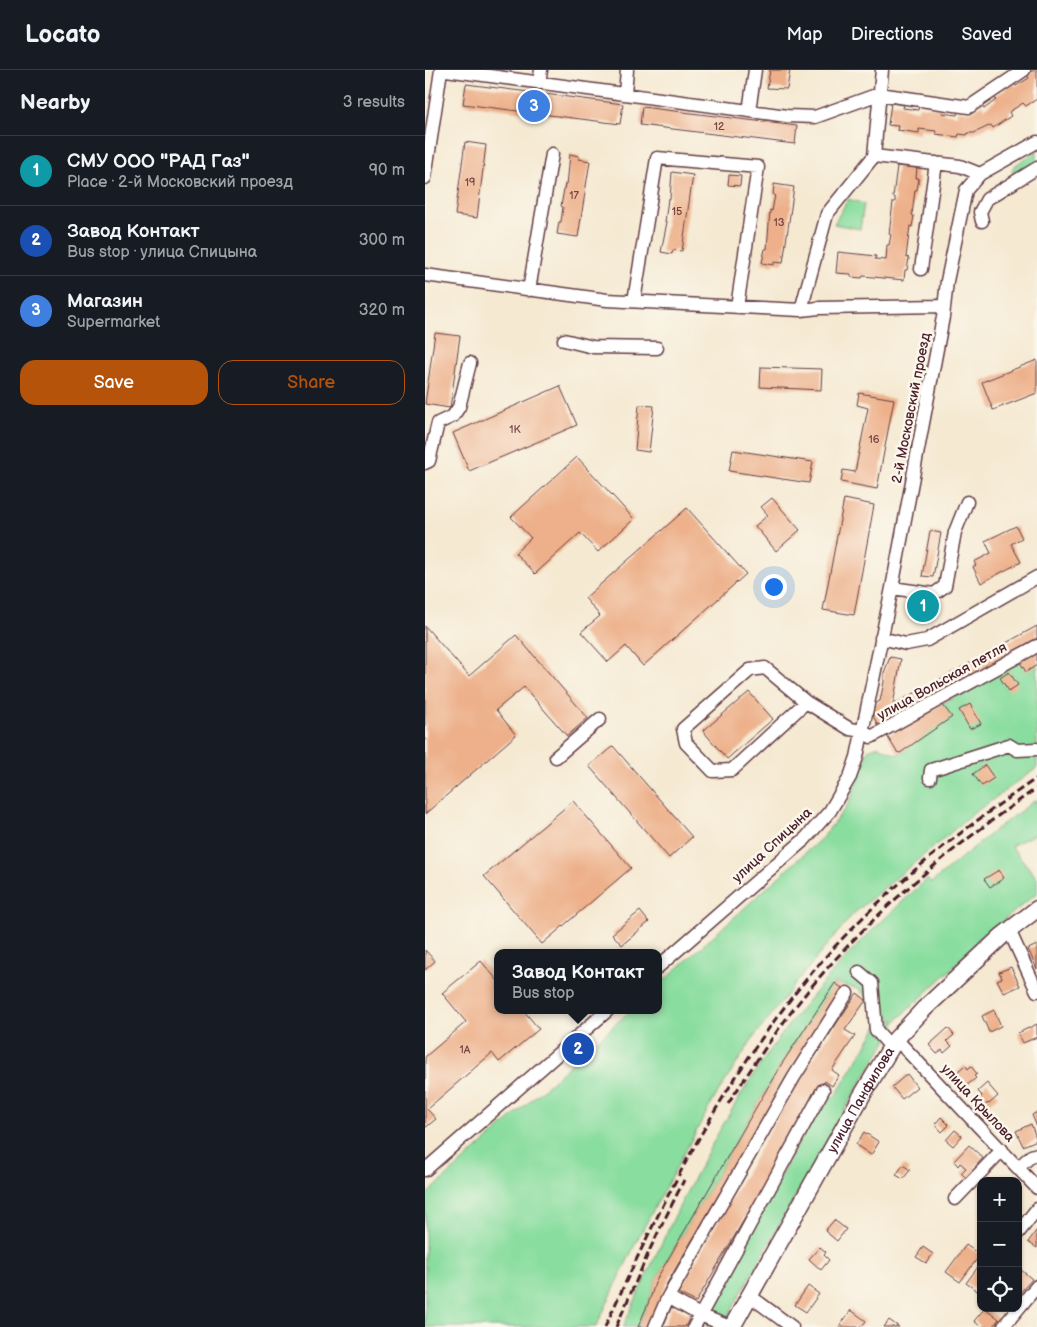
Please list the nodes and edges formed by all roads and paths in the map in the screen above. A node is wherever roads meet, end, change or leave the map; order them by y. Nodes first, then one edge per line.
1 (441, 70) edge
2 (446, 70) edge
3 (627, 70) edge
4 (755, 70) edge
5 (882, 70) edge
6 (1024, 70) edge
7 (540, 76) edge
8 (425, 89) edge
9 (438, 92) junction
10 (625, 94) junction
11 (879, 94) junction
12 (749, 111) junction
13 (1037, 142) edge
14 (552, 154) dead end
15 (874, 156) junction
16 (936, 163) junction
17 (998, 165) junction
18 (1037, 168) edge
19 (980, 174) junction
20 (425, 178) edge
21 (1010, 184) junction
22 (982, 220) dead end
23 (921, 269) dead end
24 (425, 275) edge
25 (529, 290) junction
26 (634, 301) junction
27 (943, 306) junction
28 (737, 307) junction
29 (801, 310) junction
30 (564, 340) dead end
31 (657, 348) dead end
32 (470, 363) dead end
33 (425, 463) edge
34 (967, 502) dead end
35 (1037, 577) edge
36 (892, 588) junction
37 (881, 638) junction
38 (1037, 646) edge
39 (806, 702) junction
40 (865, 717) joint
41 (601, 719) dead end
42 (867, 734) junction
43 (1037, 749) edge
44 (555, 757) dead end
45 (930, 778) dead end
46 (1037, 909) edge
47 (1009, 930) junction
48 (662, 964) edge
49 (859, 972) dead end
50 (1037, 991) edge
51 (847, 993) dead end
52 (604, 1014) edge
53 (893, 1043) junction
54 (823, 1090) dead end
55 (1002, 1150) junction
56 (1037, 1154) edge
57 (1019, 1167) junction
58 (425, 1170) edge
59 (1037, 1188) edge
60 (955, 1199) dead end
61 (1037, 1209) edge
62 (1022, 1229) edge
63 (1037, 1286) edge
64 (750, 1296) junction
65 (668, 1298) junction
66 (700, 1315) junction
67 (655, 1327) edge
68 (694, 1327) edge
69 (731, 1327) edge
70 (792, 1327) edge
71 (1003, 1327) edge

1 - 9 street
2 - 7 street
3 - 10 street
4 - 12 street
5 - 11 street
6 - 11 street
7 - 10 street
8 - 9 street
9 - 20 street
10 - 12 street
11 - 12 street
11 - 15 street
13 - 17 street, 2-й Московский проезд
14 - 25 street
15 - 16 street
15 - 29 street
16 - 19 street
16 - 23 street
17 - 19 street, 2-й Московский проезд
17 - 21 street
18 - 21 street
19 - 27 street, 2-й Московский проезд
21 - 22 street
24 - 25 street
25 - 26 street
26 - 28 street
26 - 28 street
27 - 29 street
27 - 36 street, 2-й Московский проезд
28 - 29 street
30 - 31 street
32 - 33 street
34 - 36 street
35 - 37 street
36 - 37 street, 2-й Московский проезд
37 - 40 street, 2-й Московский проезд
38 - 42 street, улица Вольская петля
39 - 39 street
39 - 42 street
40 - 42 street, улица Спицына
41 - 44 street
42 - 48 street, улица Спицына
43 - 45 street
46 - 47 main road, улица Панфилова
47 - 50 street
47 - 53 main road, улица Панфилова
49 - 53 street, улица Крылова
51 - 65 street
52 - 58 street
53 - 55 street, улица Крылова
53 - 64 main road, улица Панфилова
54 - 66 street
55 - 57 street, улица Крылова
55 - 60 street
56 - 57 street
57 - 59 street, улица Крылова
61 - 62 street
63 - 71 street
64 - 69 main road, улица Панфилова
64 - 70 street
65 - 66 street
65 - 67 street
66 - 68 street
66 - 69 street

